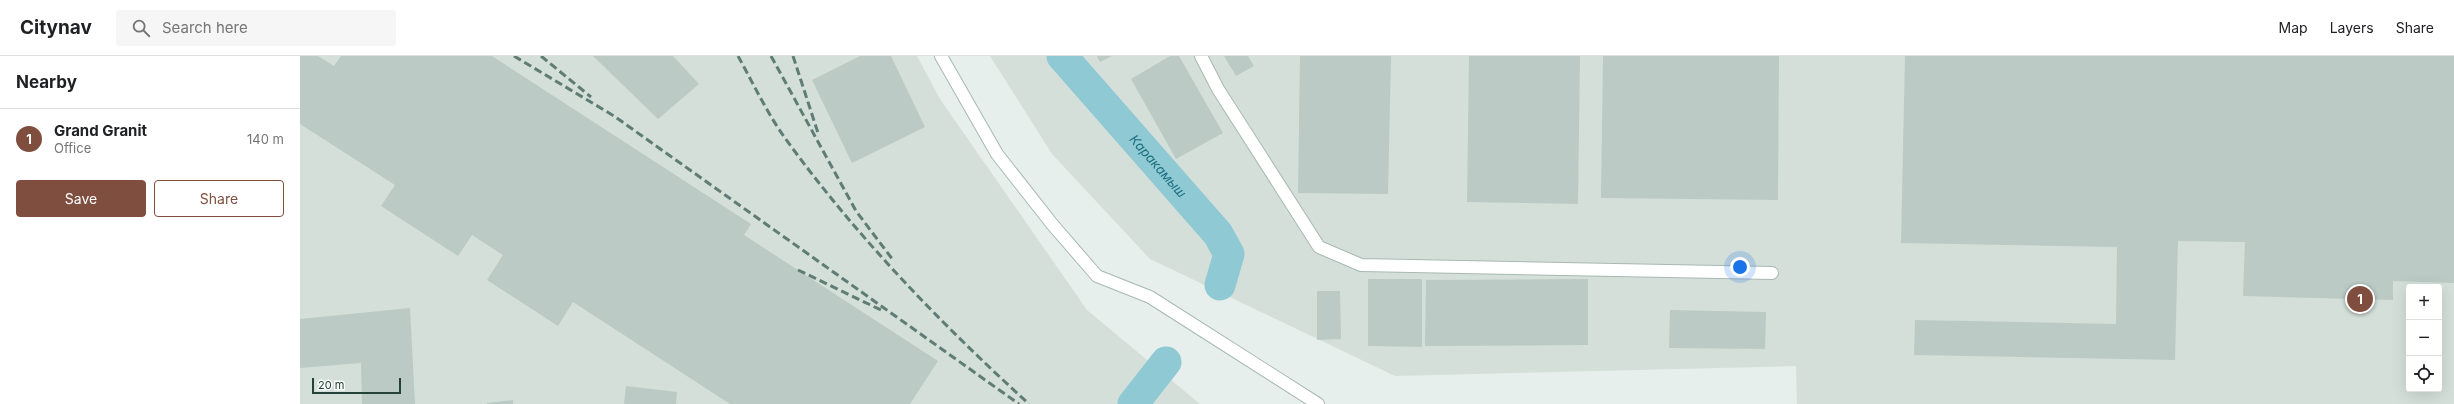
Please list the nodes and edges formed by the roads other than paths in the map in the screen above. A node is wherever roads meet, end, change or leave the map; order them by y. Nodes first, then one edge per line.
1 (941, 56) edge
2 (1201, 56) edge
3 (1772, 273) dead end
4 (1318, 404) edge

1 - 4 street
2 - 3 street

